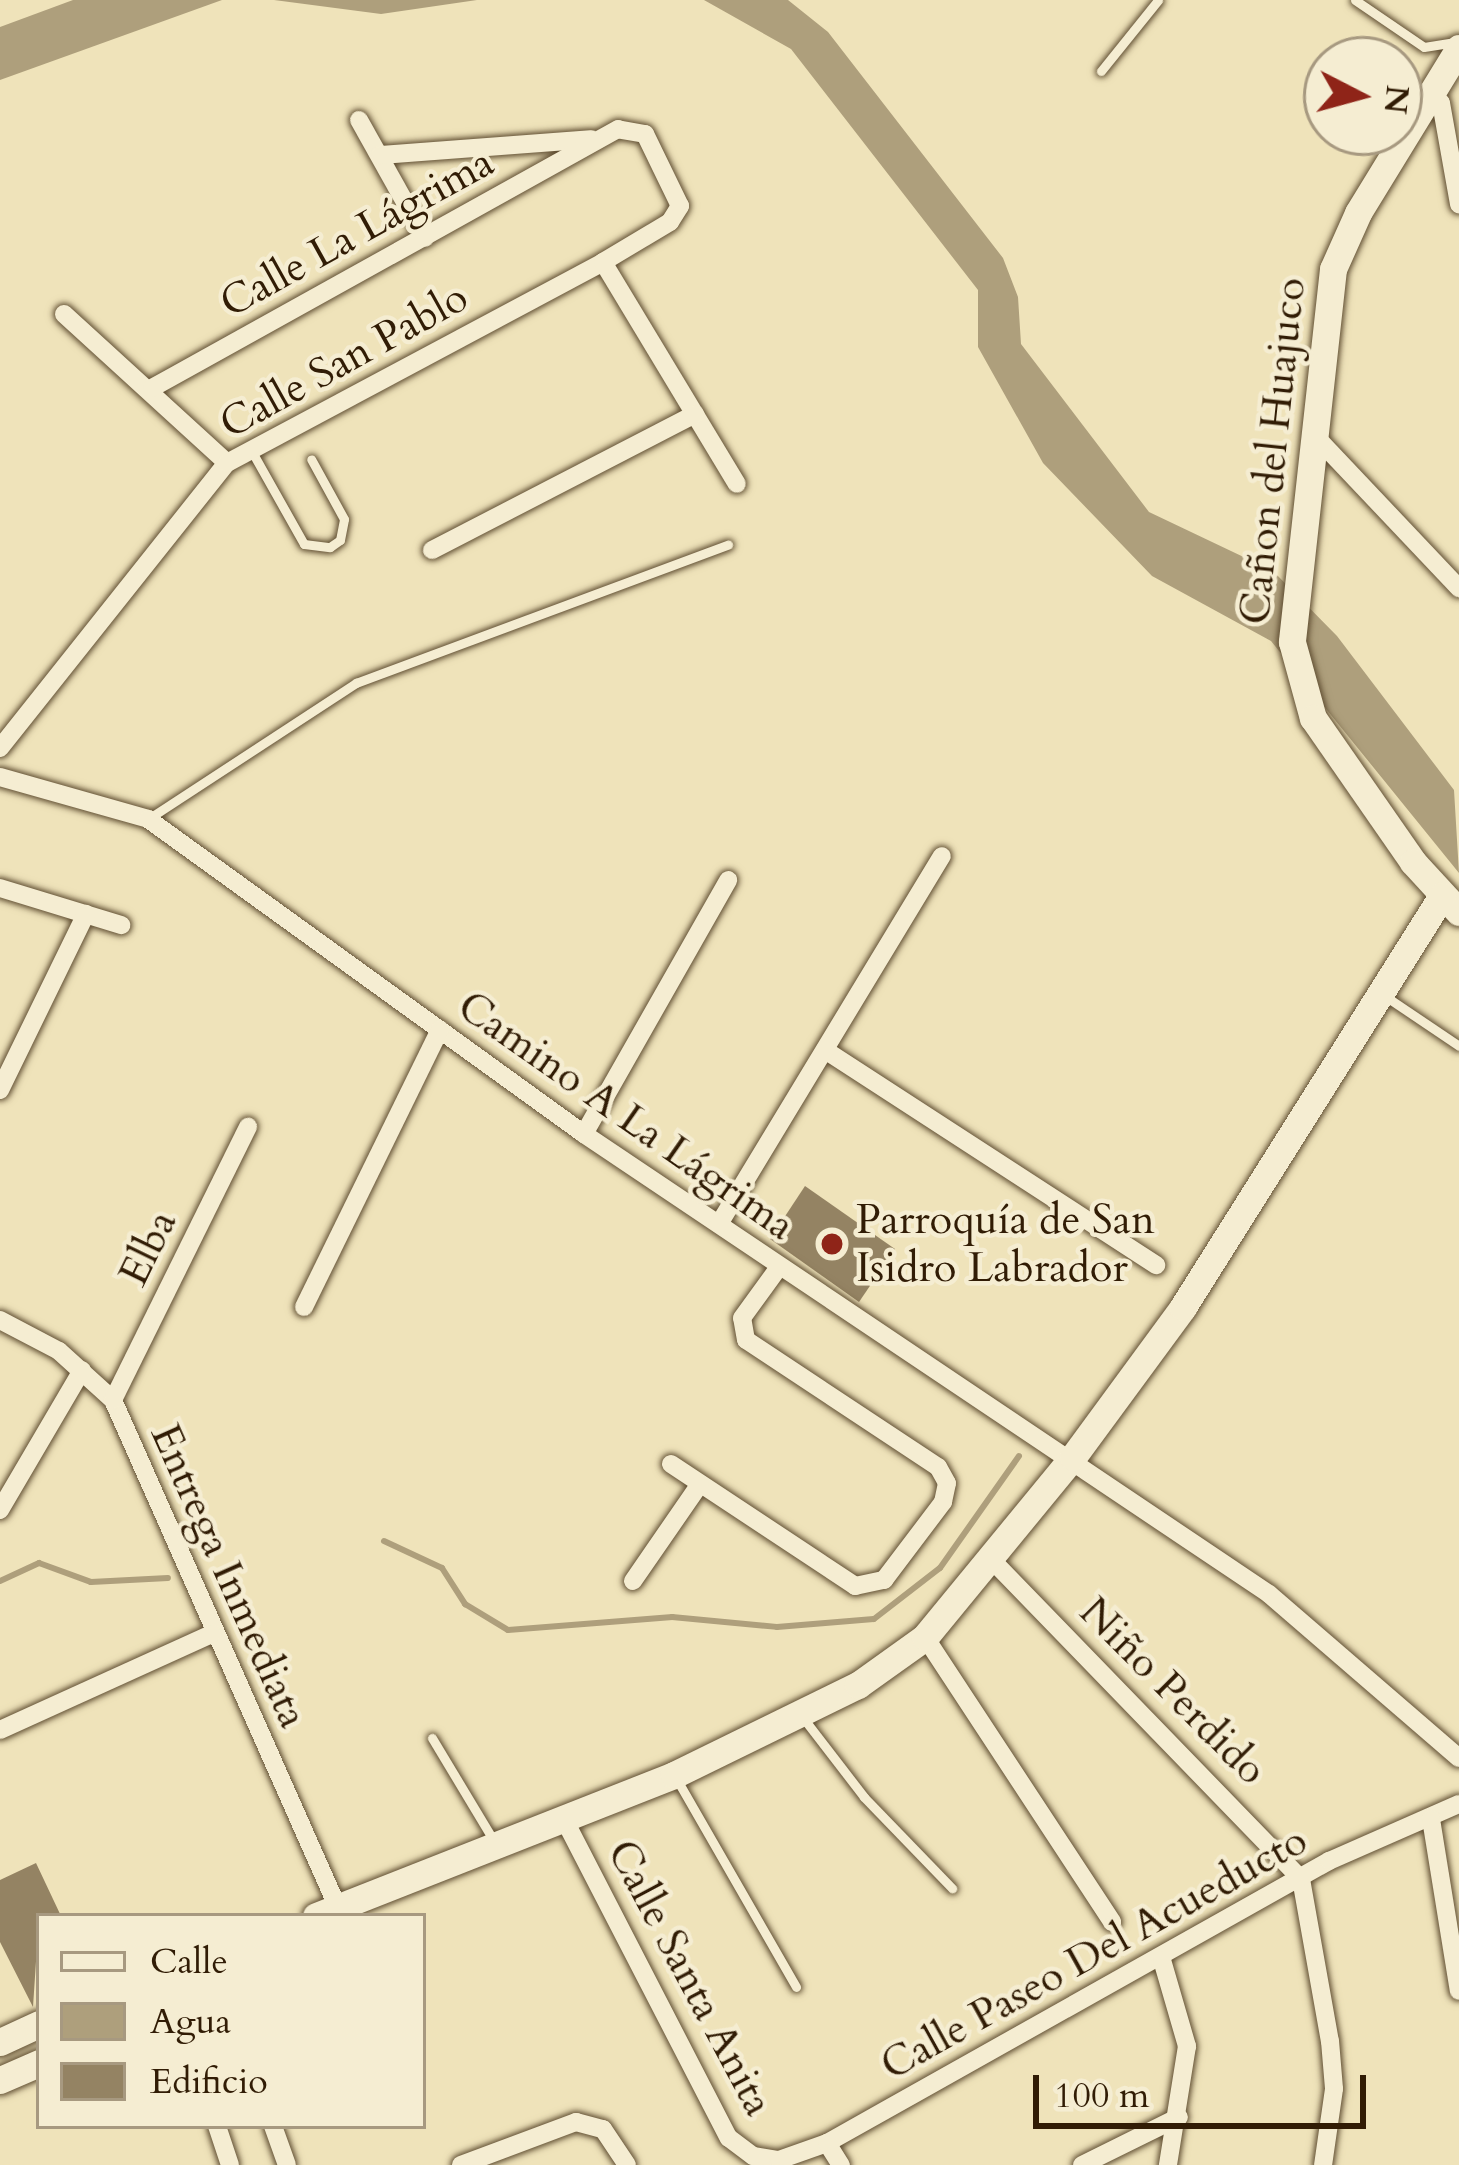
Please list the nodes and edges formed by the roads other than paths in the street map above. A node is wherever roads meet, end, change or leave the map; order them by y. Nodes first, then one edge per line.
1 (1158, 0) edge
2 (1355, 0) edge
3 (1459, 44) edge
4 (1101, 71) dead end
5 (1431, 93) junction
6 (359, 120) dead end
7 (596, 139) junction
8 (380, 155) junction
9 (1459, 204) edge
10 (680, 206) joint
11 (425, 238) junction
12 (603, 262) junction
13 (64, 314) dead end
14 (152, 388) junction
15 (695, 414) junction
16 (1317, 438) junction
17 (251, 450) junction
18 (311, 459) dead end
19 (227, 463) junction
20 (737, 484) dead end
21 (728, 545) dead end
22 (432, 550) dead end
23 (1455, 575) edge
24 (0, 748) edge
25 (0, 777) edge
26 (148, 819) junction
27 (942, 856) dead end
28 (728, 880) dead end
29 (0, 888) edge
30 (1450, 904) edge
31 (86, 914) junction
32 (121, 925) dead end
33 (1380, 993) junction
34 (440, 1030) junction
35 (1459, 1046) edge
36 (825, 1050) junction
37 (0, 1090) edge
38 (248, 1127) dead end
39 (584, 1134) junction
40 (719, 1224) junction
41 (1156, 1265) dead end
42 (779, 1267) junction
43 (304, 1307) dead end
44 (0, 1320) edge
45 (82, 1370) junction
46 (113, 1400) junction
47 (1073, 1457) junction
48 (671, 1463) dead end
49 (700, 1484) junction
50 (0, 1510) edge
51 (990, 1558) junction
52 (633, 1581) dead end
53 (212, 1634) junction
54 (925, 1637) junction
55 (800, 1715) junction
56 (0, 1730) edge
57 (432, 1738) dead end
58 (1459, 1758) edge
59 (674, 1775) junction
60 (1459, 1804) edge
61 (564, 1819) junction
62 (1431, 1820) junction
63 (497, 1848) junction
64 (1301, 1879) junction
65 (952, 1888) dead end
66 (327, 1912) edge
67 (1112, 1922) dead end
68 (1162, 1960) junction
69 (796, 1987) dead end
70 (1459, 1991) edge
71 (36, 2025) edge
72 (0, 2042) edge
73 (36, 2064) edge
74 (0, 2080) edge
75 (1179, 2117) junction
76 (218, 2129) edge
77 (274, 2129) edge
78 (827, 2143) junction
79 (764, 2159) joint
80 (467, 2164) edge
81 (230, 2165) edge
82 (287, 2165) edge
83 (627, 2165) edge
84 (841, 2165) edge
85 (1082, 2165) edge
86 (1168, 2165) edge
87 (1323, 2165) edge

1 - 4 lane
2 - 3 lane
3 - 5 street, Cañon del Huajuco
5 - 9 street
5 - 16 street, Cañon del Huajuco
6 - 8 street
7 - 8 street, Calle La Lágrima
7 - 10 street, Calle La Lágrima
7 - 11 street, Calle La Lágrima
8 - 11 street
10 - 12 street, Calle San Pablo
11 - 14 street, Calle La Lágrima
12 - 15 street
12 - 17 street, Calle San Pablo
13 - 14 street
14 - 19 street
15 - 20 street
15 - 22 street
16 - 23 street
16 - 30 street, Cañon del Huajuco
17 - 18 lane
17 - 19 street, Calle San Pablo
19 - 24 street, Calle San Pablo
21 - 26 lane
25 - 26 street, Camino A La Lágrima
26 - 34 street, Camino A La Lágrima
27 - 36 street
28 - 39 street
29 - 31 street
30 - 33 street
31 - 32 street
31 - 37 street
33 - 35 lane
33 - 47 street
34 - 39 street, Camino A La Lágrima
34 - 43 street
36 - 40 street
36 - 41 street
38 - 46 street, Elba
39 - 40 street, Camino A La Lágrima
40 - 42 street, Camino A La Lágrima
42 - 47 street, Camino A La Lágrima
42 - 49 street
44 - 45 street, Entrega Inmediata
45 - 46 street, Entrega Inmediata
45 - 50 street
46 - 53 street, Entrega Inmediata
47 - 51 street
47 - 58 street, Camino A La Lágrima
48 - 49 street
49 - 52 street
51 - 54 street
51 - 64 street, Niño Perdido
53 - 56 street
53 - 66 street, Entrega Inmediata
54 - 55 street
54 - 67 street
55 - 59 street
55 - 65 lane
57 - 63 lane
59 - 61 street
59 - 69 lane
60 - 62 street, Calle Paseo Del Acueducto
61 - 63 street
61 - 79 street, Calle Santa Anita
62 - 64 street, Calle Paseo Del Acueducto
62 - 70 street
63 - 66 street
64 - 68 street, Calle Paseo Del Acueducto
64 - 87 street
68 - 75 street
68 - 78 street, Calle Paseo Del Acueducto
71 - 72 street
73 - 74 street
75 - 85 street
75 - 86 street
76 - 81 street
77 - 82 street
78 - 79 street, Calle Paseo Del Acueducto
78 - 84 street
80 - 83 street

